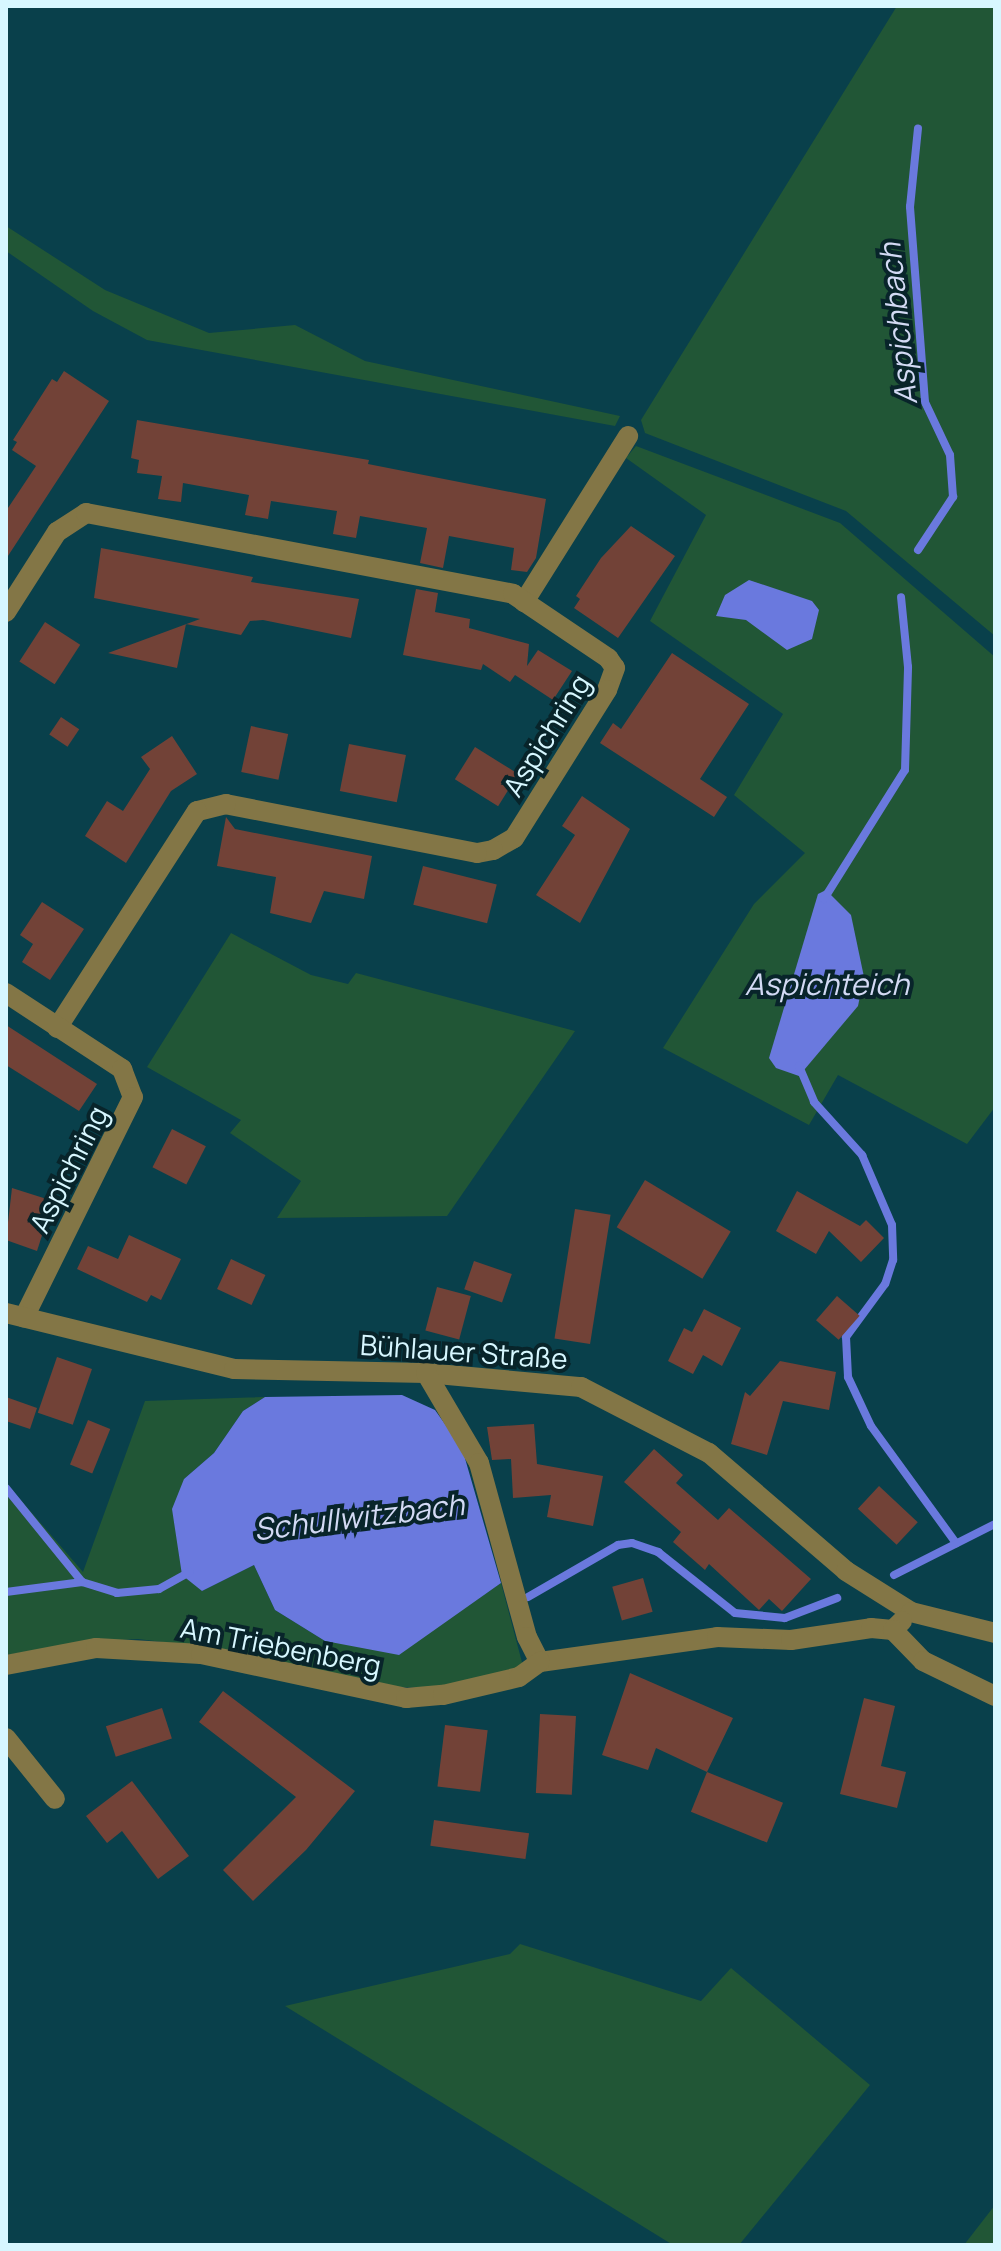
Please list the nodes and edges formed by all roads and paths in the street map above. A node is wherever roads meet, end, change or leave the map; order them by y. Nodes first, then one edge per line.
1 (628, 436) dead end
2 (524, 602) junction
3 (6, 612) edge
4 (6, 993) edge
5 (57, 1028) junction
6 (15, 1316) edge
7 (426, 1373) junction
8 (911, 1612) junction
9 (893, 1630) junction
10 (995, 1633) edge
11 (540, 1662) junction
12 (6, 1665) edge
13 (995, 1696) edge
14 (6, 1738) edge
15 (55, 1799) dead end

1 - 2 street
2 - 3 street, Aspichring
2 - 5 street, Aspichring
4 - 5 street, Aspichring
5 - 6 street, Aspichring
6 - 7 street, Bühlauer Straße
7 - 8 street, Bühlauer Straße
7 - 11 street
8 - 9 street
8 - 10 street, Bühlauer Straße
9 - 11 street, Am Triebenberg
9 - 13 street
11 - 12 street, Am Triebenberg
14 - 15 street

